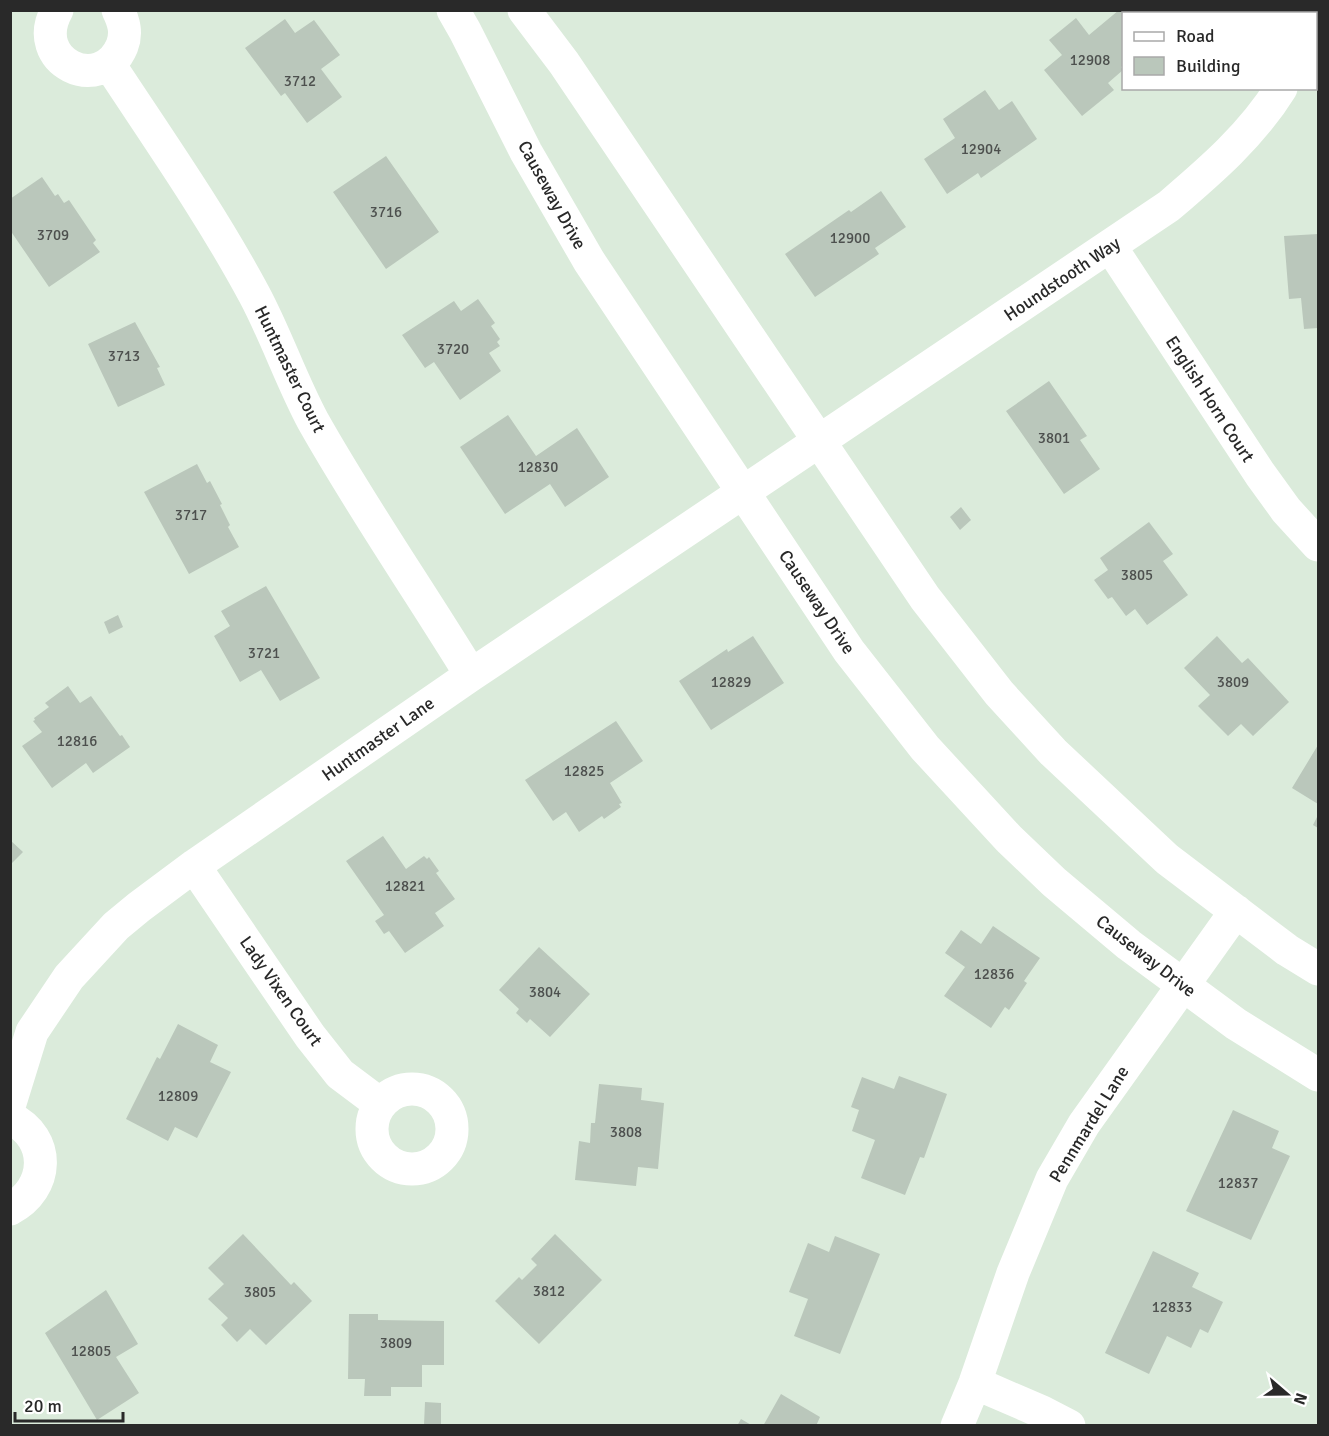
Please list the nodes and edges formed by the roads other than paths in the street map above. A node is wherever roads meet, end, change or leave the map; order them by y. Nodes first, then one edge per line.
1 (57, 10) edge
2 (118, 10) edge
3 (453, 10) edge
4 (524, 10) edge
5 (109, 64) junction
6 (1280, 90) edge
7 (1110, 246) junction
8 (819, 443) junction
9 (743, 493) junction
10 (1318, 545) edge
11 (471, 675) junction
12 (194, 866) junction
13 (1236, 911) junction
14 (1318, 969) edge
15 (1182, 985) junction
16 (1318, 1076) edge
17 (10, 1103) edge
18 (380, 1104) dead end
19 (10, 1118) edge
20 (10, 1209) edge
21 (975, 1383) junction
22 (957, 1425) edge
23 (1069, 1425) edge

1 - 5 street
2 - 5 street
3 - 9 street, Causeway Drive
4 - 8 street
5 - 11 street, Huntmaster Court
6 - 7 street, Houndstooth Way
7 - 8 street, Houndstooth Way
7 - 10 street, English Horn Court
8 - 9 street, Huntmaster Lane
8 - 13 street
9 - 11 street, Huntmaster Lane
9 - 15 street, Causeway Drive
11 - 12 street, Huntmaster Lane
12 - 17 street, Huntmaster Lane
12 - 18 street, Lady Vixen Court
13 - 14 street
13 - 15 street, Pennmardel Lane
15 - 16 street, Causeway Drive
15 - 21 street, Pennmardel Lane
19 - 20 street
21 - 22 street, Pennmardel Lane
21 - 23 street

